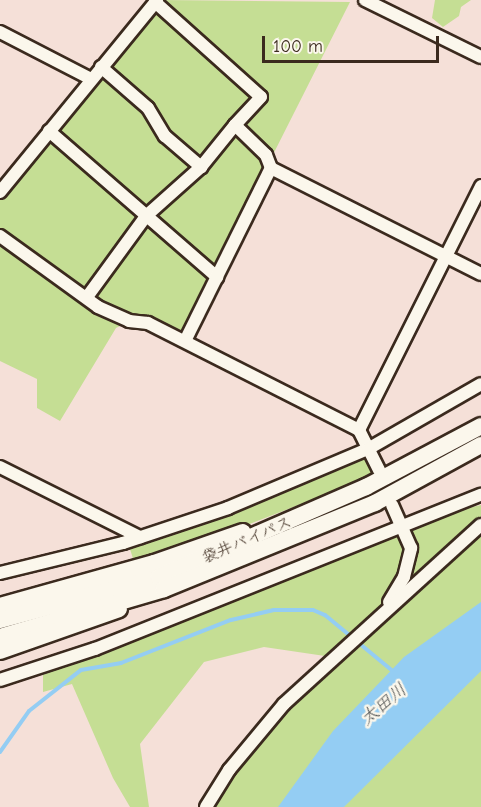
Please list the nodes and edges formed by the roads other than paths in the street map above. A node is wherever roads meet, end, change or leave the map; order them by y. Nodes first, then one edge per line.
1 (365, 0) edge
2 (156, 1) edge
3 (0, 33) edge
4 (481, 57) edge
5 (101, 67) junction
6 (91, 79) junction
7 (235, 125) junction
8 (49, 131) junction
9 (201, 167) junction
10 (271, 168) junction
11 (481, 186) edge
12 (0, 192) edge
13 (146, 216) junction
14 (0, 236) edge
15 (446, 256) junction
16 (481, 274) edge
17 (217, 277) junction
18 (87, 297) junction
19 (185, 341) junction
20 (481, 384) edge
21 (481, 426) edge
22 (359, 430) junction
23 (481, 445) edge
24 (368, 449) junction
25 (0, 467) edge
26 (379, 470) dead end
27 (366, 487) junction
28 (481, 495) edge
29 (392, 504) dead end
30 (402, 525) junction
31 (481, 525) edge
32 (140, 537) junction
33 (0, 573) edge
34 (164, 589) junction
35 (0, 606) edge
36 (381, 615) junction
37 (0, 620) edge
38 (0, 637) edge
39 (0, 651) edge
40 (0, 680) edge
41 (206, 807) edge

1 - 4 street
2 - 5 street
2 - 7 street
3 - 6 street
5 - 6 street
5 - 9 street
6 - 8 street
7 - 9 street
7 - 10 street
8 - 12 street
8 - 13 street
9 - 13 street
10 - 15 street
10 - 17 street
11 - 15 street
13 - 17 street
13 - 18 street
14 - 18 street
15 - 16 street
15 - 22 street
17 - 19 street
18 - 19 street
19 - 22 street
20 - 24 street
21 - 27 highway, 袋井バイパス
22 - 24 street
23 - 34 highway, 袋井バイパス
24 - 26 street
24 - 32 street
25 - 32 street
27 - 35 highway
27 - 37 highway, 袋井バイパス
28 - 30 street
29 - 30 street
30 - 36 street
30 - 40 street
31 - 36 street
32 - 33 street
34 - 38 highway, 袋井バイパス
34 - 39 highway
36 - 41 street

